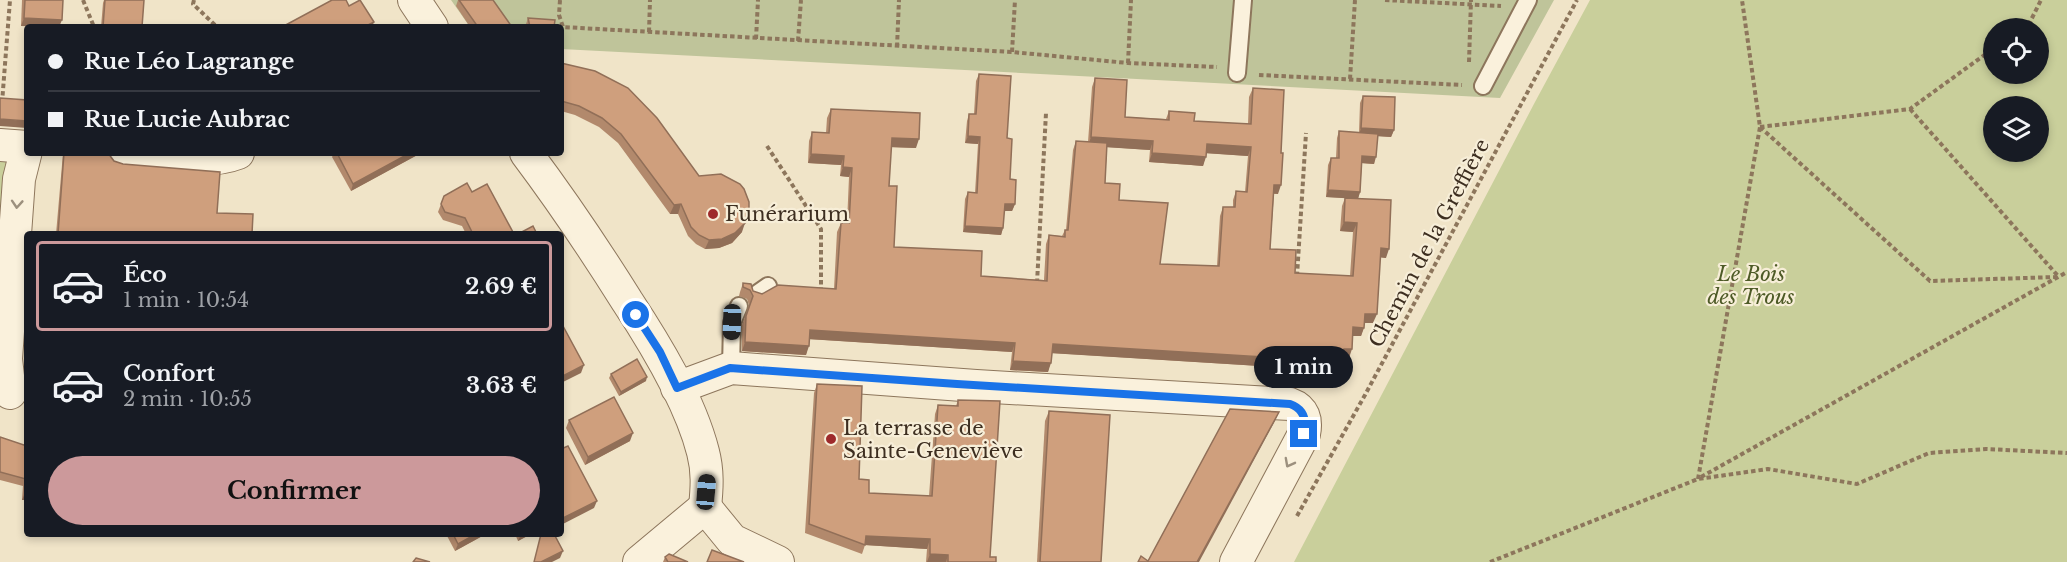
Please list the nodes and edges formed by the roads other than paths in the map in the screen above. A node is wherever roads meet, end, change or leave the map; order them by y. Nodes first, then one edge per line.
1 (414, 0) edge
2 (1243, 0) edge
3 (1526, 4) edge
4 (430, 24) edge
5 (1237, 74) road end
6 (1475, 86) road end
7 (0, 145) edge
8 (24, 147) edge
9 (25, 156) edge
10 (160, 156) edge
11 (230, 156) edge
12 (528, 156) edge
13 (739, 306) dead end
14 (744, 370) junction
15 (677, 388) junction
16 (12, 393) edge
17 (705, 507) junction
18 (639, 562) edge
19 (778, 562) edge
20 (1236, 562) edge

1 - 4 street
2 - 5 lane
3 - 6 lane
7 - 8 street
9 -> 16 street
10 - 11 street
12 - 15 street
13 - 14 lane
14 - 15 street
14 -> 20 street
15 - 17 street
17 - 18 street
17 - 19 street

